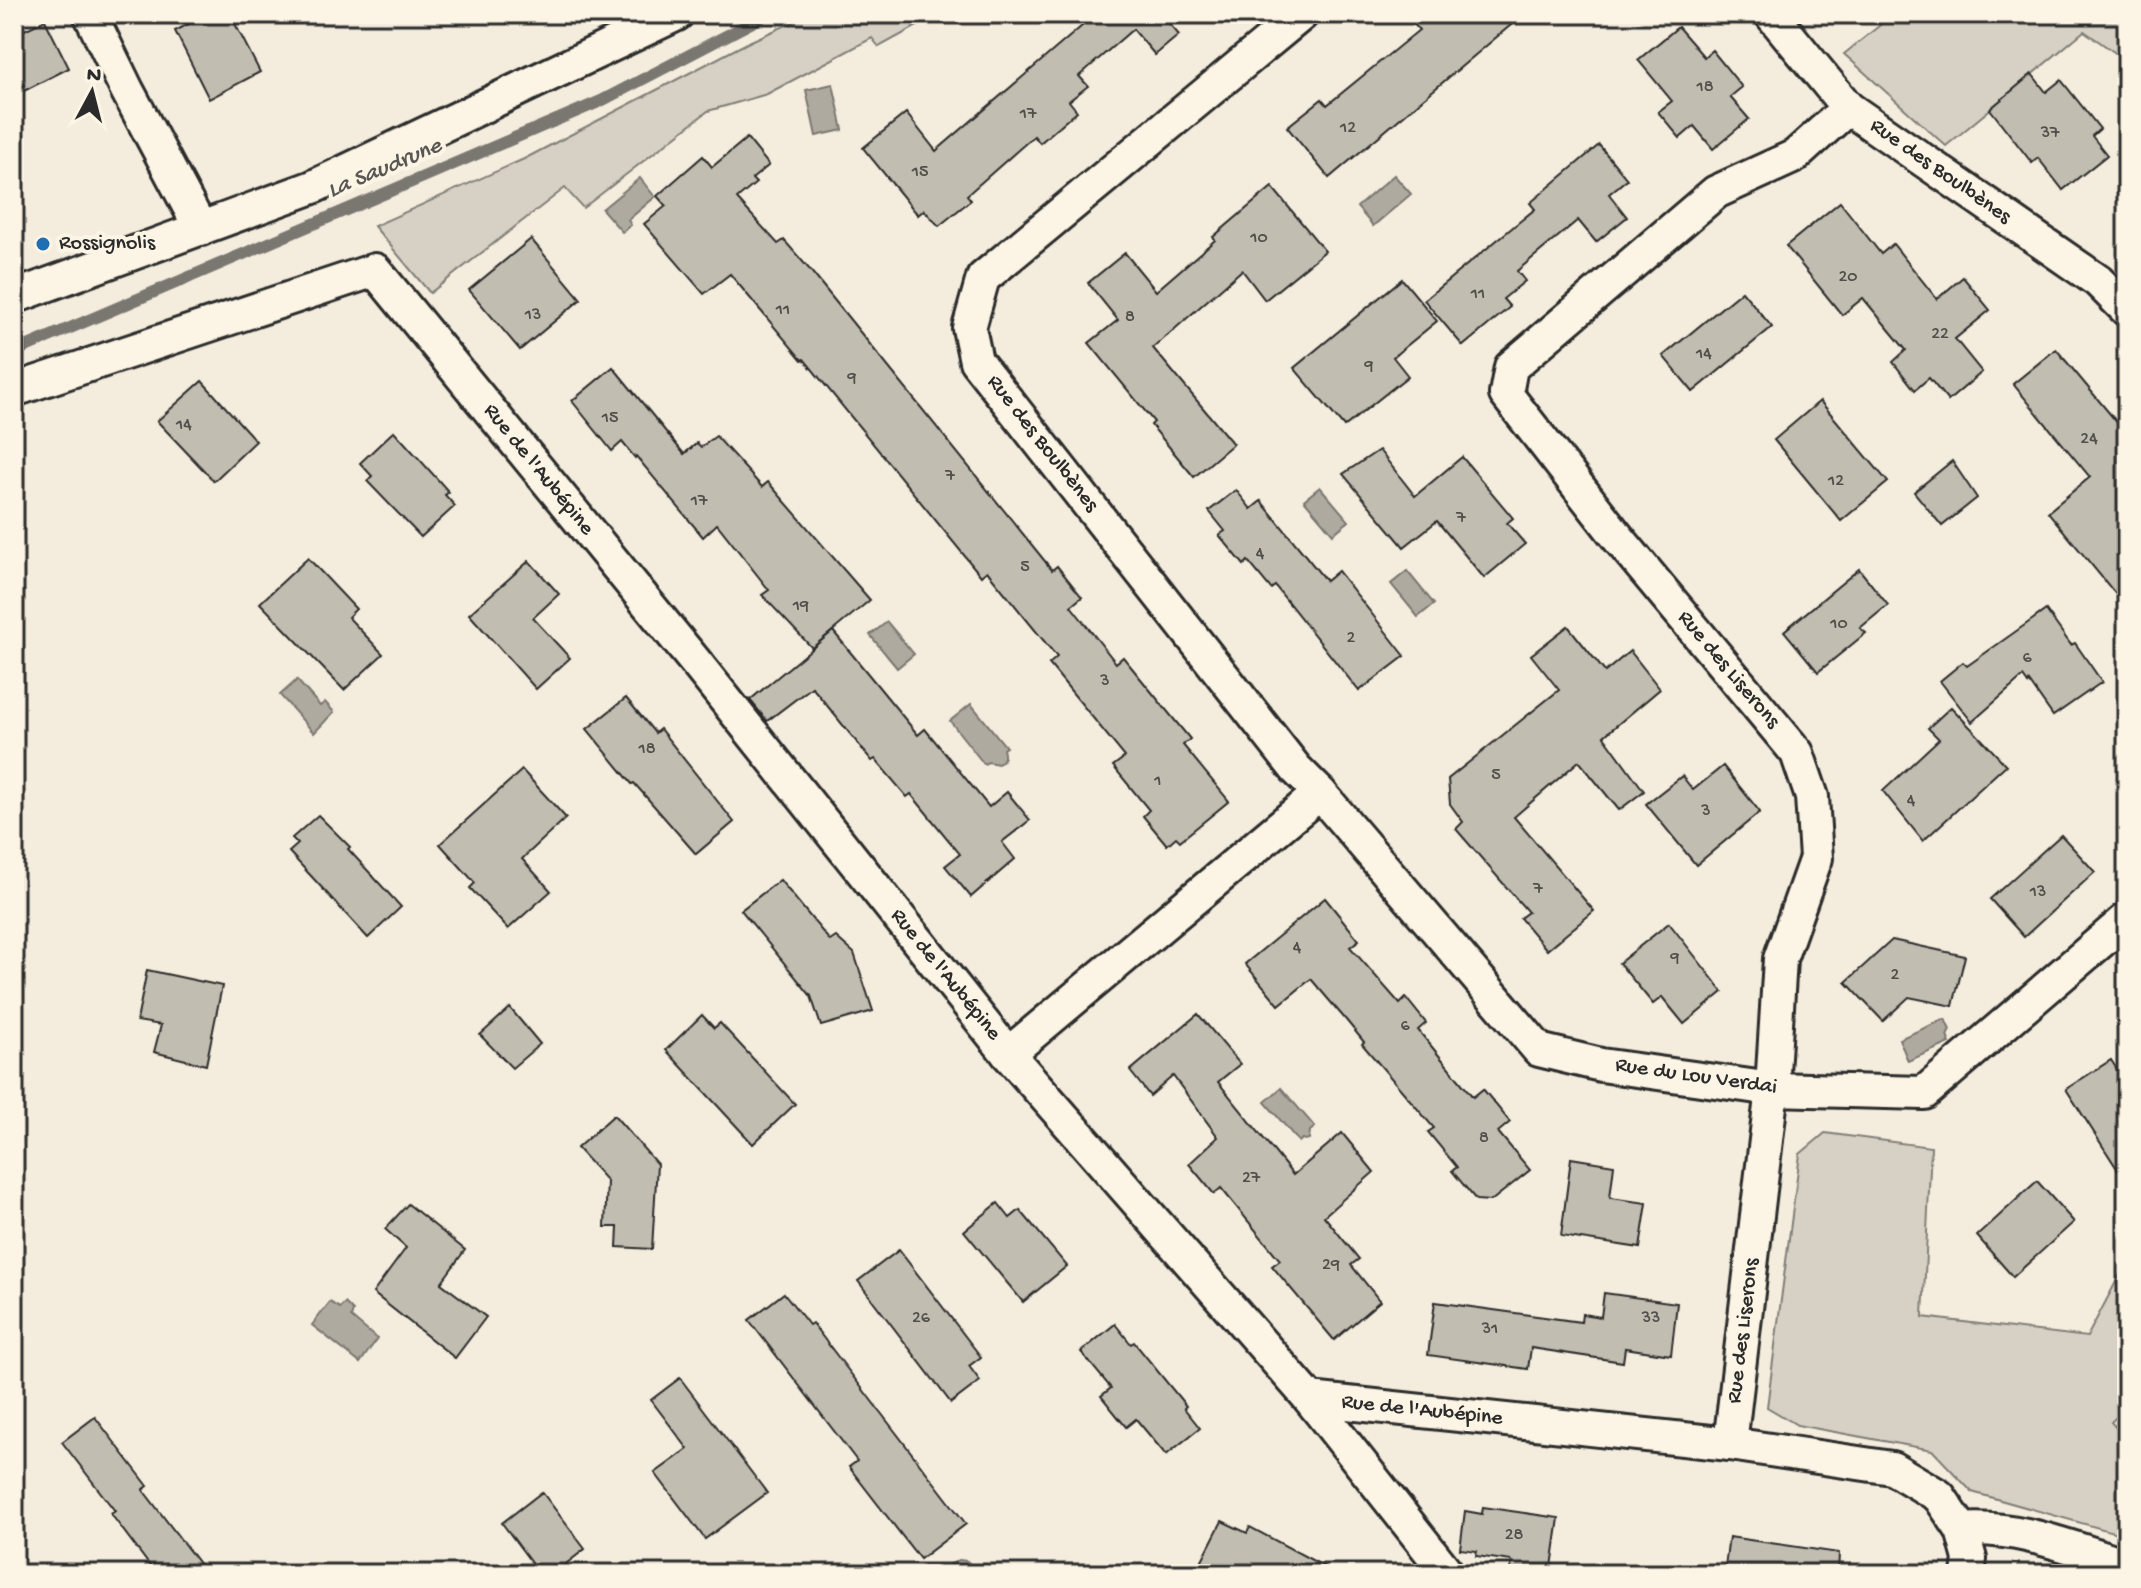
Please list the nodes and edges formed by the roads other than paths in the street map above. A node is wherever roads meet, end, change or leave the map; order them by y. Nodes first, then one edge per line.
1 (90, 14) edge
2 (677, 14) edge
3 (1302, 14) edge
4 (1771, 14) edge
5 (1848, 108) junction
6 (201, 229) junction
7 (14, 297) edge
8 (2127, 310) edge
9 (14, 390) edge
10 (1296, 769) joint
11 (1320, 793) junction
12 (2127, 919) edge
13 (1008, 1054) junction
14 (1772, 1089) junction
15 (1310, 1399) junction
16 (1730, 1444) junction
17 (1962, 1530) junction
18 (2127, 1565) edge
19 (1448, 1574) edge
20 (1968, 1574) edge

1 - 6 street
2 - 6 street
3 - 10 street, Rue des Boulbènes
4 - 5 street, Rue des Boulbènes
5 - 8 street, Rue des Boulbènes
5 - 14 street, Rue des Liserons
6 - 7 street
9 - 13 street, Rue de l'Aubépine
10 - 11 street, Rue du Lou Verdai
11 - 13 street
11 - 14 street, Rue du Lou Verdai
12 - 14 street, Rue du Lou Verdai
13 - 15 street, Rue de l'Aubépine
14 - 16 street, Rue des Liserons
15 - 16 street, Rue de l'Aubépine
15 - 19 street
16 - 17 street, Rue de l'Aubépine
17 - 18 street
17 - 20 street, Rue de l'Aubépine

